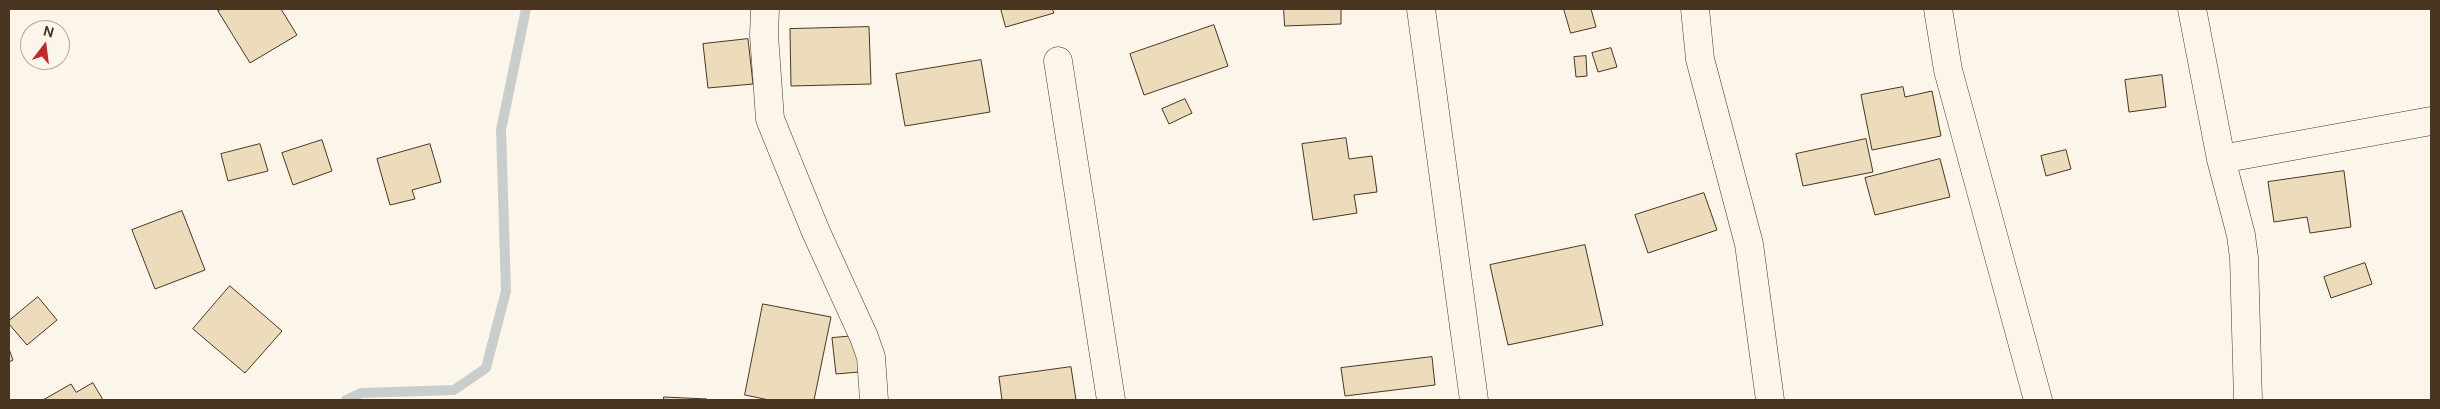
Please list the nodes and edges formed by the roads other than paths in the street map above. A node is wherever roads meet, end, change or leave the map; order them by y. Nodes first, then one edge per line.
1 (765, 9) edge
2 (1421, 9) edge
3 (1695, 9) edge
4 (1938, 9) edge
5 (2192, 9) edge
6 (1058, 61) dead end
7 (2431, 121) edge
8 (2221, 159) junction
9 (874, 400) edge
10 (1110, 400) edge
11 (1474, 400) edge
12 (1770, 400) edge
13 (2038, 400) edge
14 (2247, 400) edge

1 - 9 street
2 - 11 street
3 - 12 street
4 - 13 street
5 - 8 street
6 - 10 street
7 - 8 street
8 - 14 street

